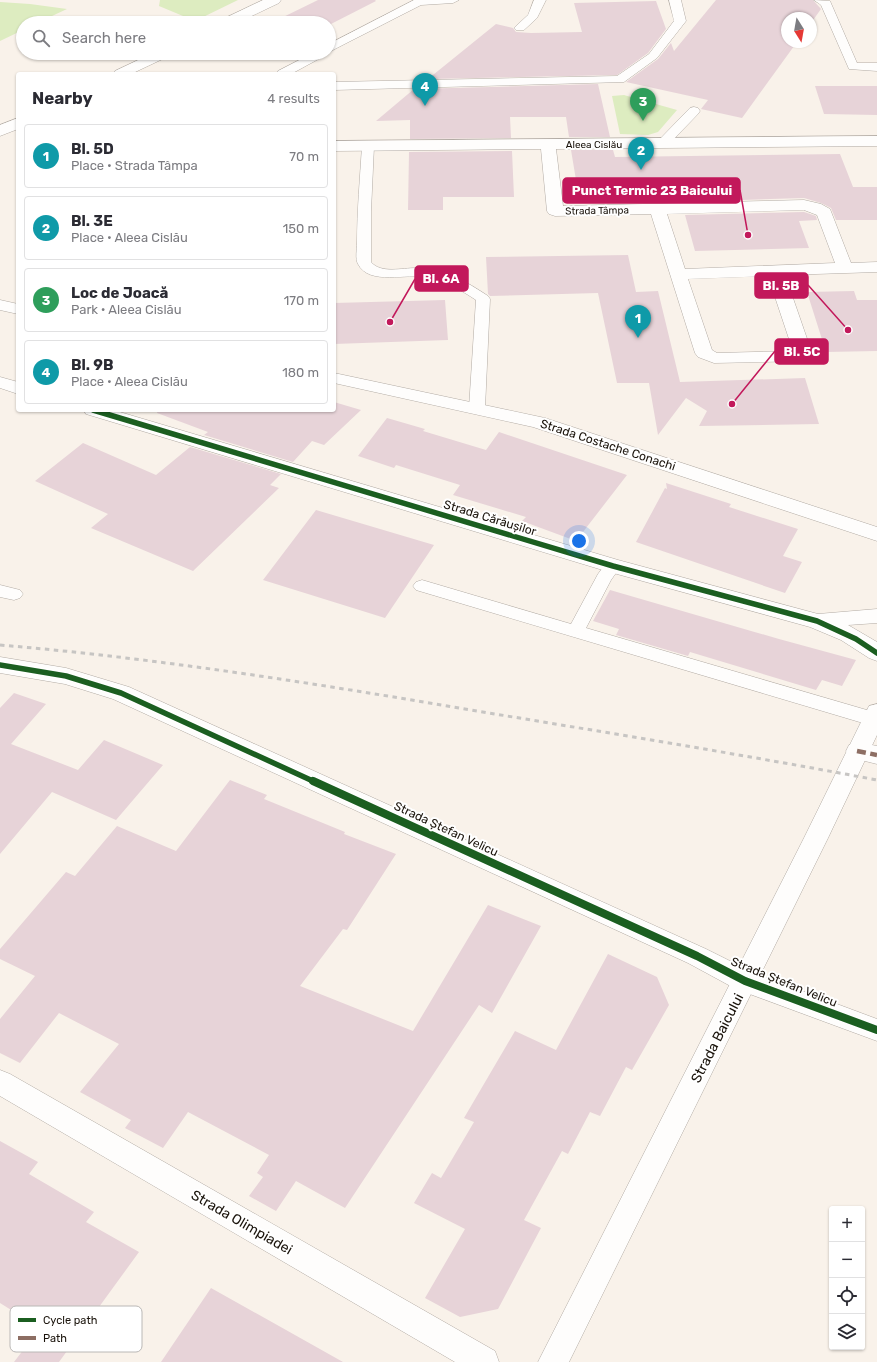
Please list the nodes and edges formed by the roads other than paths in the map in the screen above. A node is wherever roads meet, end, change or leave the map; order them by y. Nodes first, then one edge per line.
1 (274, 0) edge
2 (453, 0) edge
3 (540, 0) edge
4 (675, 0) edge
5 (820, 0) edge
6 (241, 16) edge
7 (520, 28) dead end
8 (336, 45) edge
9 (149, 60) edge
10 (309, 60) edge
11 (877, 67) edge
12 (124, 72) edge
13 (286, 72) edge
14 (336, 86) edge
15 (694, 111) dead end
16 (16, 124) edge
17 (0, 131) edge
18 (877, 141) edge
19 (662, 144) junction
20 (548, 145) junction
21 (336, 146) edge
22 (368, 146) junction
23 (658, 209) junction
24 (844, 268) junction
25 (877, 268) edge
26 (775, 271) junction
27 (678, 274) junction
28 (0, 305) edge
29 (16, 309) edge
30 (336, 378) edge
31 (0, 382) edge
32 (16, 387) edge
33 (477, 408) junction
34 (100, 412) edge
35 (877, 534) edge
36 (613, 566) junction
37 (422, 586) dead end
38 (877, 616) edge
39 (817, 621) junction
40 (576, 631) junction
41 (877, 653) edge
42 (0, 665) edge
43 (875, 715) edge
44 (867, 753) edge
45 (745, 981) junction
46 (877, 1030) edge
47 (0, 1082) edge
48 (484, 1362) edge
49 (553, 1362) edge

1 - 6 street
2 - 8 lane
3 - 7 lane
4 - 14 lane
5 - 11 lane
9 - 12 street
10 - 13 lane
15 - 19 lane
16 - 17 street
18 - 19 street, Aleea Cislău
19 - 20 street, Aleea Cislău
20 - 22 street, Aleea Cislău
20 - 23 street, Strada Tâmpa
21 - 22 street, Aleea Cislău
22 - 33 lane
23 - 24 street, Strada Tâmpa
23 - 27 street
24 - 25 street
24 - 26 street
26 - 27 street
26 - 27 street
28 - 29 street
30 - 33 street, Strada Costache Conachi
31 - 32 street
33 - 35 street, Strada Costache Conachi
34 - 36 street, Strada Cărăușilor
36 - 39 street, Strada Cărăușilor
36 - 40 lane
37 - 40 lane
38 - 39 street, Strada Cărăușilor
39 - 41 street, Strada Cărăușilor
40 - 43 lane
42 - 45 street, Strada Ștefan Velicu
43 - 44 street, Strada Baicului
44 - 45 street, Strada Baicului
45 - 46 street, Strada Ștefan Velicu
45 - 49 street, Strada Baicului
47 - 48 street, Strada Olimpiadei

